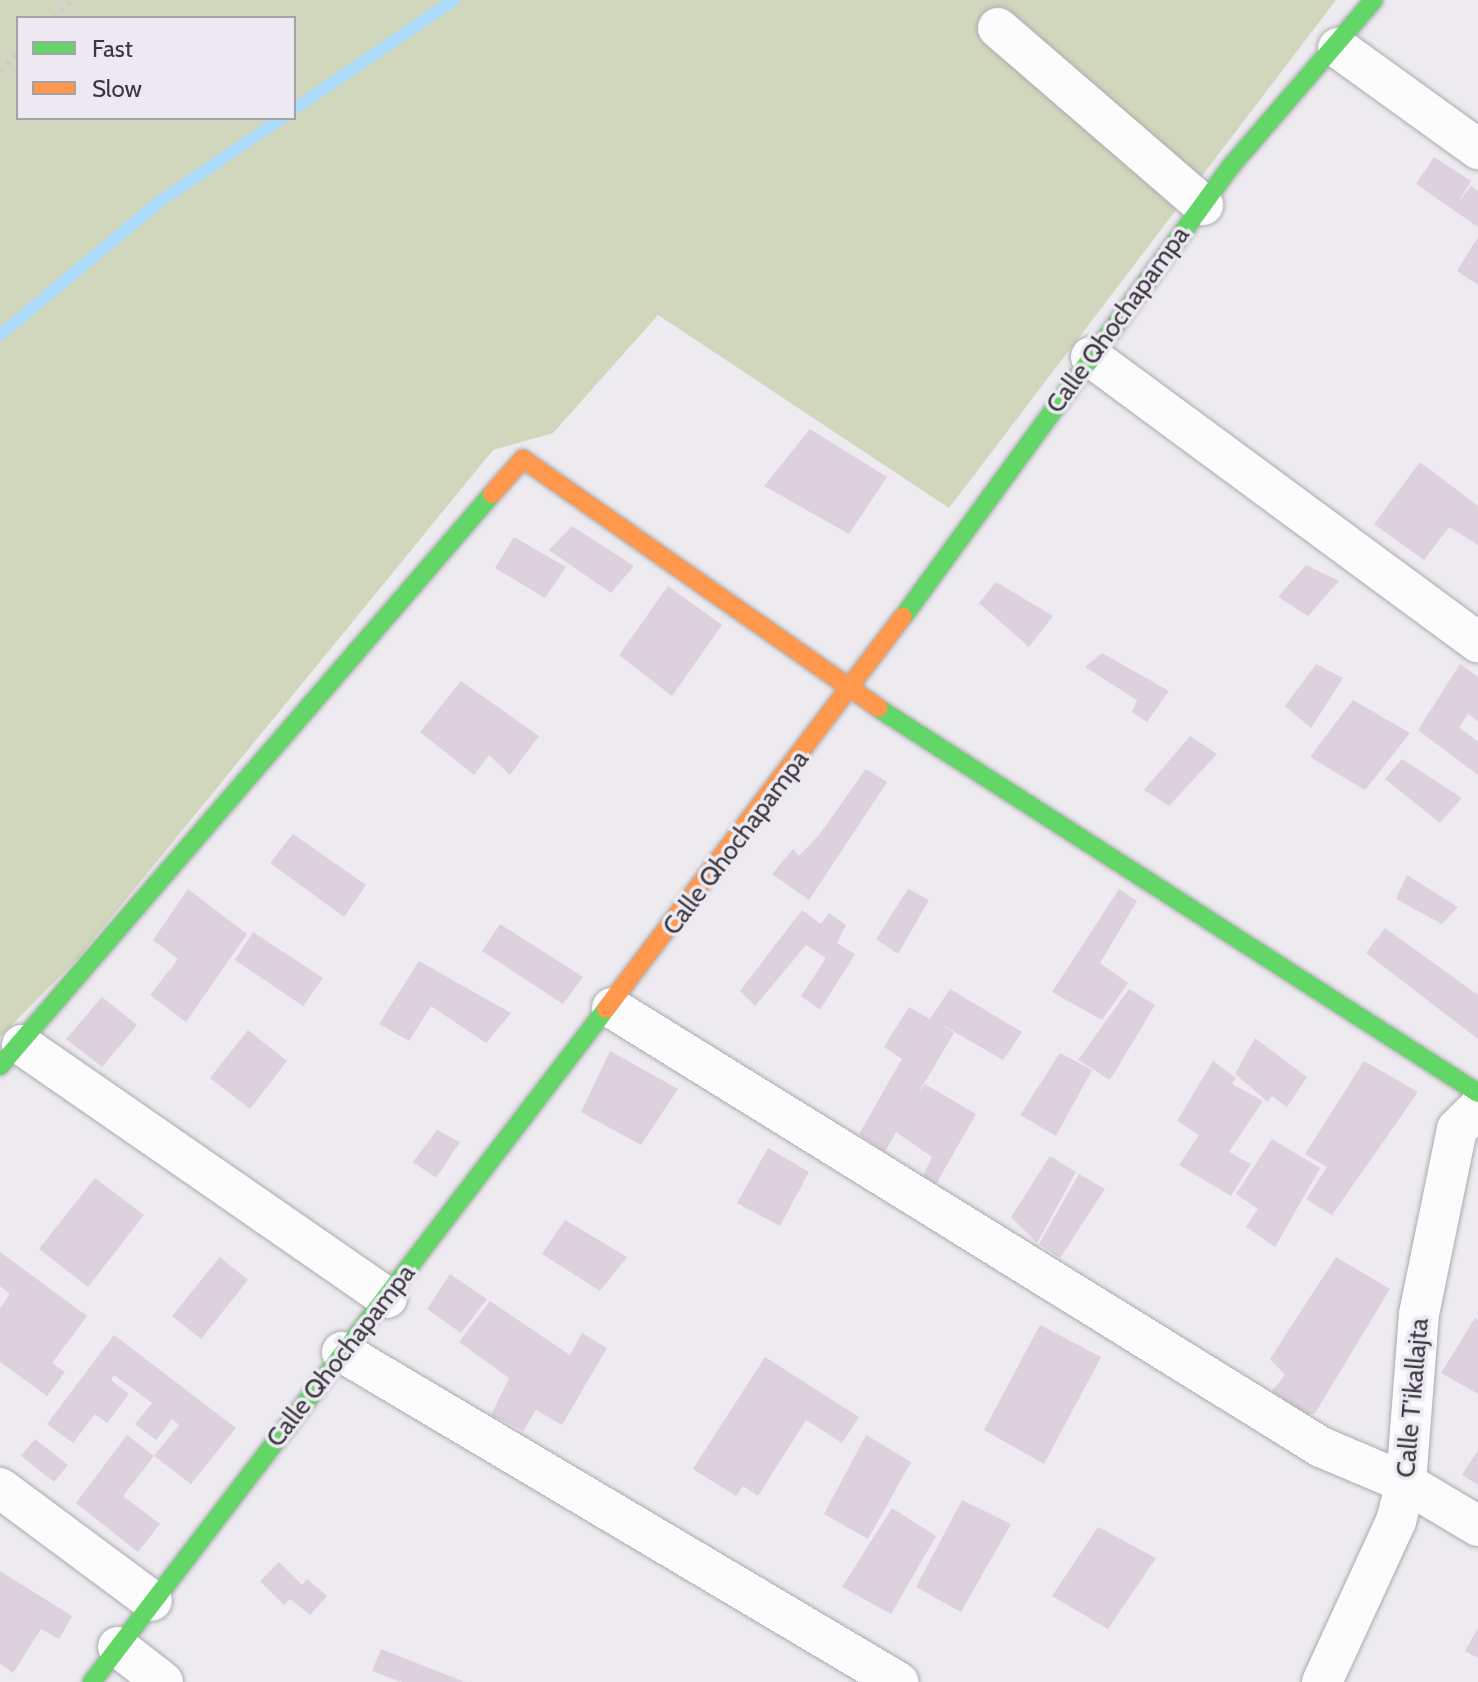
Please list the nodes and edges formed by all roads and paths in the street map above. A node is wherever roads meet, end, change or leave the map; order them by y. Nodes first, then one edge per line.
1 (72, 0) edge
2 (1374, 0) edge
3 (56, 16) edge
4 (998, 28) dead end
5 (1338, 48) junction
6 (16, 55) edge
7 (0, 71) edge
8 (1478, 149) edge
9 (1203, 205) junction
10 (1091, 357) junction
11 (1478, 642) edge
12 (850, 690) junction
13 (612, 1008) junction
14 (11, 1055) edge
15 (1478, 1093) edge
16 (1478, 1108) edge
17 (387, 1298) junction
18 (342, 1352) junction
19 (1406, 1483) junction
20 (0, 1488) edge
21 (1478, 1526) edge
22 (152, 1601) junction
23 (118, 1647) junction
24 (92, 1682) edge
25 (163, 1682) edge
26 (898, 1682) edge
27 (1322, 1682) edge

1 - 3 path
2 - 5 street, Calle Qhochapampa
4 - 9 street
5 - 8 street
5 - 9 street, Calle Qhochapampa
6 - 7 path
9 - 10 street, Calle Qhochapampa
10 - 11 street
10 - 12 street, Calle Qhochapampa
12 - 13 street, Calle Qhochapampa
12 - 14 street
12 - 15 street
13 - 17 street, Calle Qhochapampa
13 - 19 street
14 - 17 street
16 - 19 street, Calle T'ikallajta
17 - 18 street, Calle Qhochapampa
18 - 22 street, Calle Qhochapampa
18 - 26 street
19 - 21 street
19 - 27 street, Calle T'ikallajta
20 - 22 street
22 - 23 street, Calle Qhochapampa
23 - 24 street, Calle Qhochapampa
23 - 25 street

